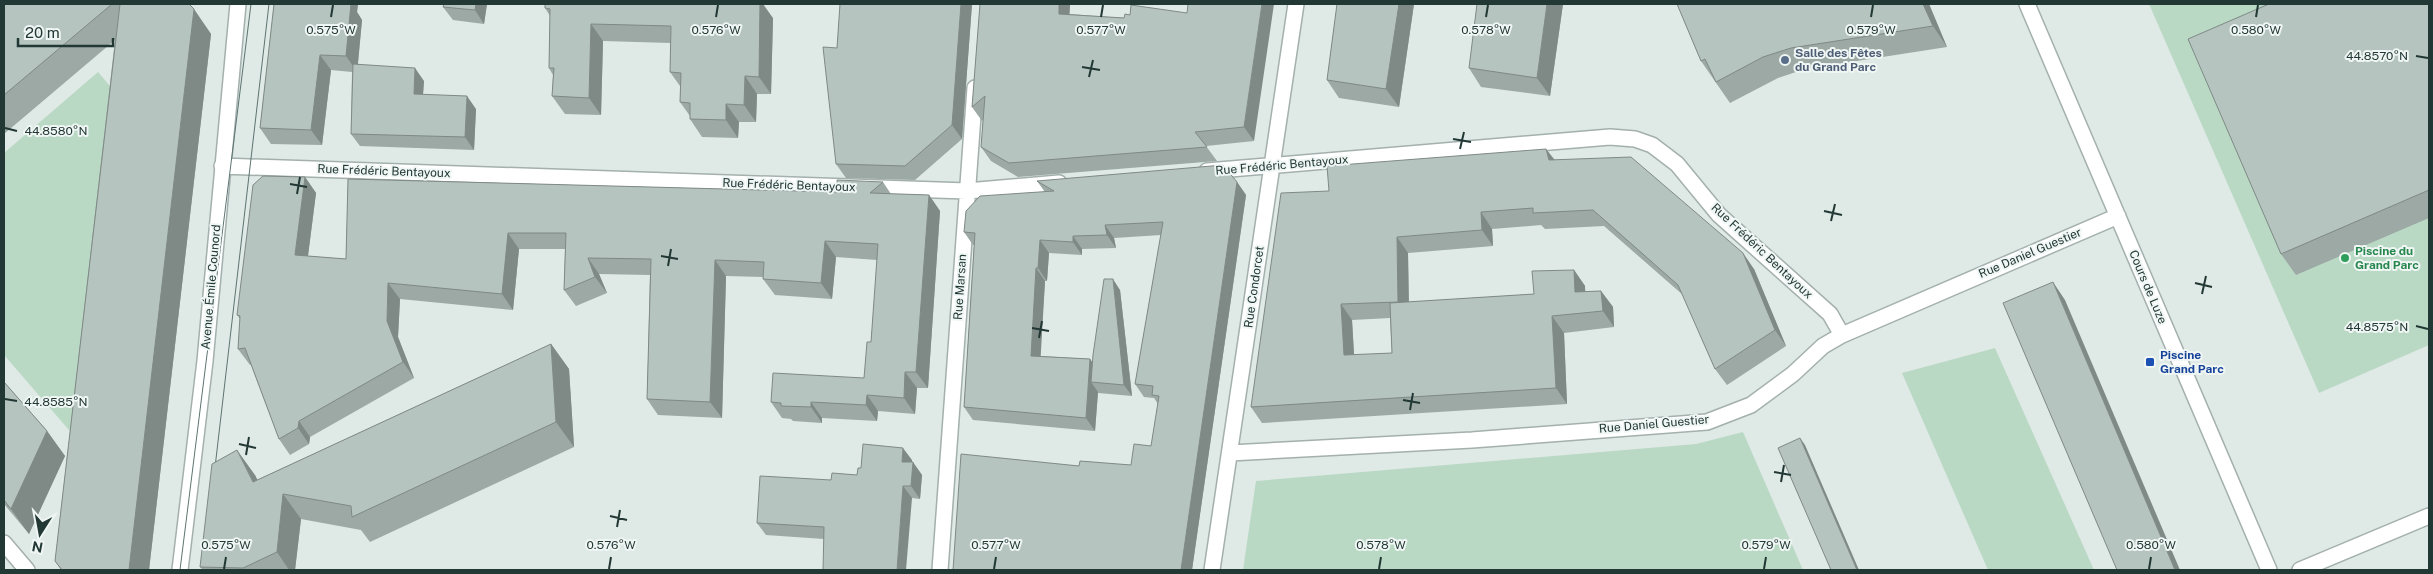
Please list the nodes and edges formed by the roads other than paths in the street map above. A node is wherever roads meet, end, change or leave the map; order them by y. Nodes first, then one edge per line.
1 (238, 4) edge
2 (1296, 4) edge
3 (2027, 4) edge
4 (976, 73) edge
5 (222, 166) junction
6 (1272, 166) junction
7 (1194, 172) edge
8 (1076, 182) edge
9 (968, 191) junction
10 (2118, 216) junction
11 (1842, 335) junction
12 (1230, 453) junction
13 (2429, 516) edge
14 (4, 543) edge
15 (27, 570) edge
16 (180, 570) edge
17 (940, 570) edge
18 (1212, 570) edge
19 (2269, 570) edge
20 (2300, 570) edge

1 - 5 street, Avenue Émile Counord
2 - 6 street, Rue Condorcet
3 - 10 street, Cours de Luze
4 - 9 street, Rue Marsan
5 - 9 street, Rue Frédéric Bentayoux
5 - 16 street, Avenue Émile Counord
6 - 7 street, Rue Frédéric Bentayoux
6 - 11 street, Rue Frédéric Bentayoux
6 - 12 street, Rue Condorcet
8 - 9 street, Rue Frédéric Bentayoux
9 - 17 street, Rue Marsan
10 - 11 street, Rue Daniel Guestier
10 - 19 street, Cours de Luze
11 - 12 street, Rue Daniel Guestier
12 - 18 street, Rue Condorcet
13 - 20 street
14 - 15 street

